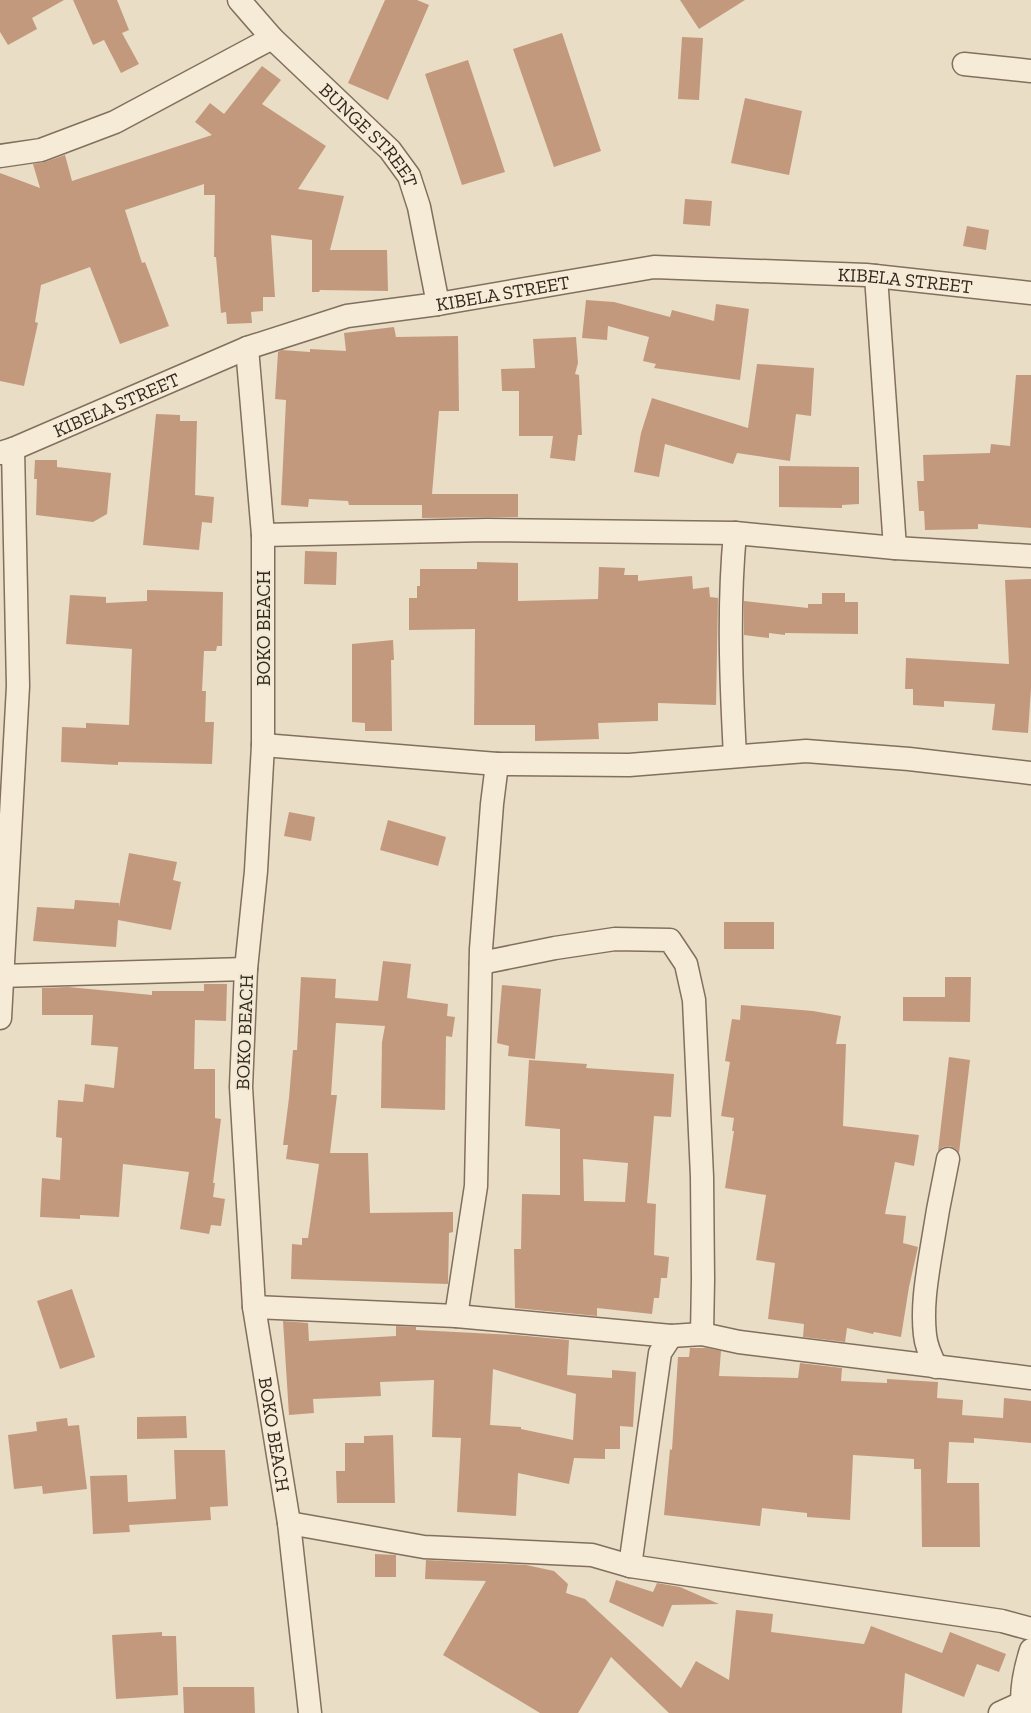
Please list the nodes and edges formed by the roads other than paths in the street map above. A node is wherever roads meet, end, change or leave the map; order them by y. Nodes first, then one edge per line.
1 (239, 0) edge
2 (272, 38) junction
3 (964, 64) dead end
4 (1031, 71) edge
5 (0, 156) edge
6 (876, 276) junction
7 (1031, 293) edge
8 (438, 304) junction
9 (247, 348) junction
10 (6, 451) edge
11 (735, 533) junction
12 (263, 535) junction
13 (895, 548) junction
14 (1031, 556) edge
15 (9, 686) edge
16 (263, 745) junction
17 (735, 756) junction
18 (497, 764) junction
19 (1031, 773) edge
20 (481, 963) junction
21 (246, 969) junction
22 (1, 976) edge
23 (0, 1018) edge
24 (948, 1159) dead end
25 (254, 1307) junction
26 (456, 1316) junction
27 (702, 1334) junction
28 (671, 1336) junction
29 (936, 1367) junction
30 (1031, 1378) edge
31 (289, 1523) junction
32 (630, 1566) junction
33 (1031, 1629) edge
34 (1031, 1650) edge
35 (1023, 1708) edge
36 (310, 1713) edge
37 (1000, 1713) edge

1 - 2 street, BUNGE STREET
2 - 5 street
2 - 8 street, BUNGE STREET
3 - 4 street
6 - 7 street, KIBELA STREET
6 - 8 street, KIBELA STREET
6 - 13 street
8 - 9 street, KIBELA STREET
9 - 10 street, KIBELA STREET
9 - 12 street, BOKO BEACH
10 - 15 street
11 - 12 street
11 - 13 street
11 - 17 street
12 - 16 street, BOKO BEACH
13 - 14 street
15 - 22 street
16 - 18 street
16 - 21 street, BOKO BEACH
17 - 18 street
17 - 19 street
18 - 20 street
20 - 26 street
20 - 27 street
21 - 22 street
21 - 25 street, BOKO BEACH
22 - 23 street
24 - 29 street
25 - 26 street
25 - 31 street, BOKO BEACH
26 - 28 street
27 - 28 street
27 - 29 street
28 - 32 street
29 - 30 street
31 - 32 street
31 - 36 street, BOKO BEACH
32 - 33 street
34 - 35 street
35 - 37 street

